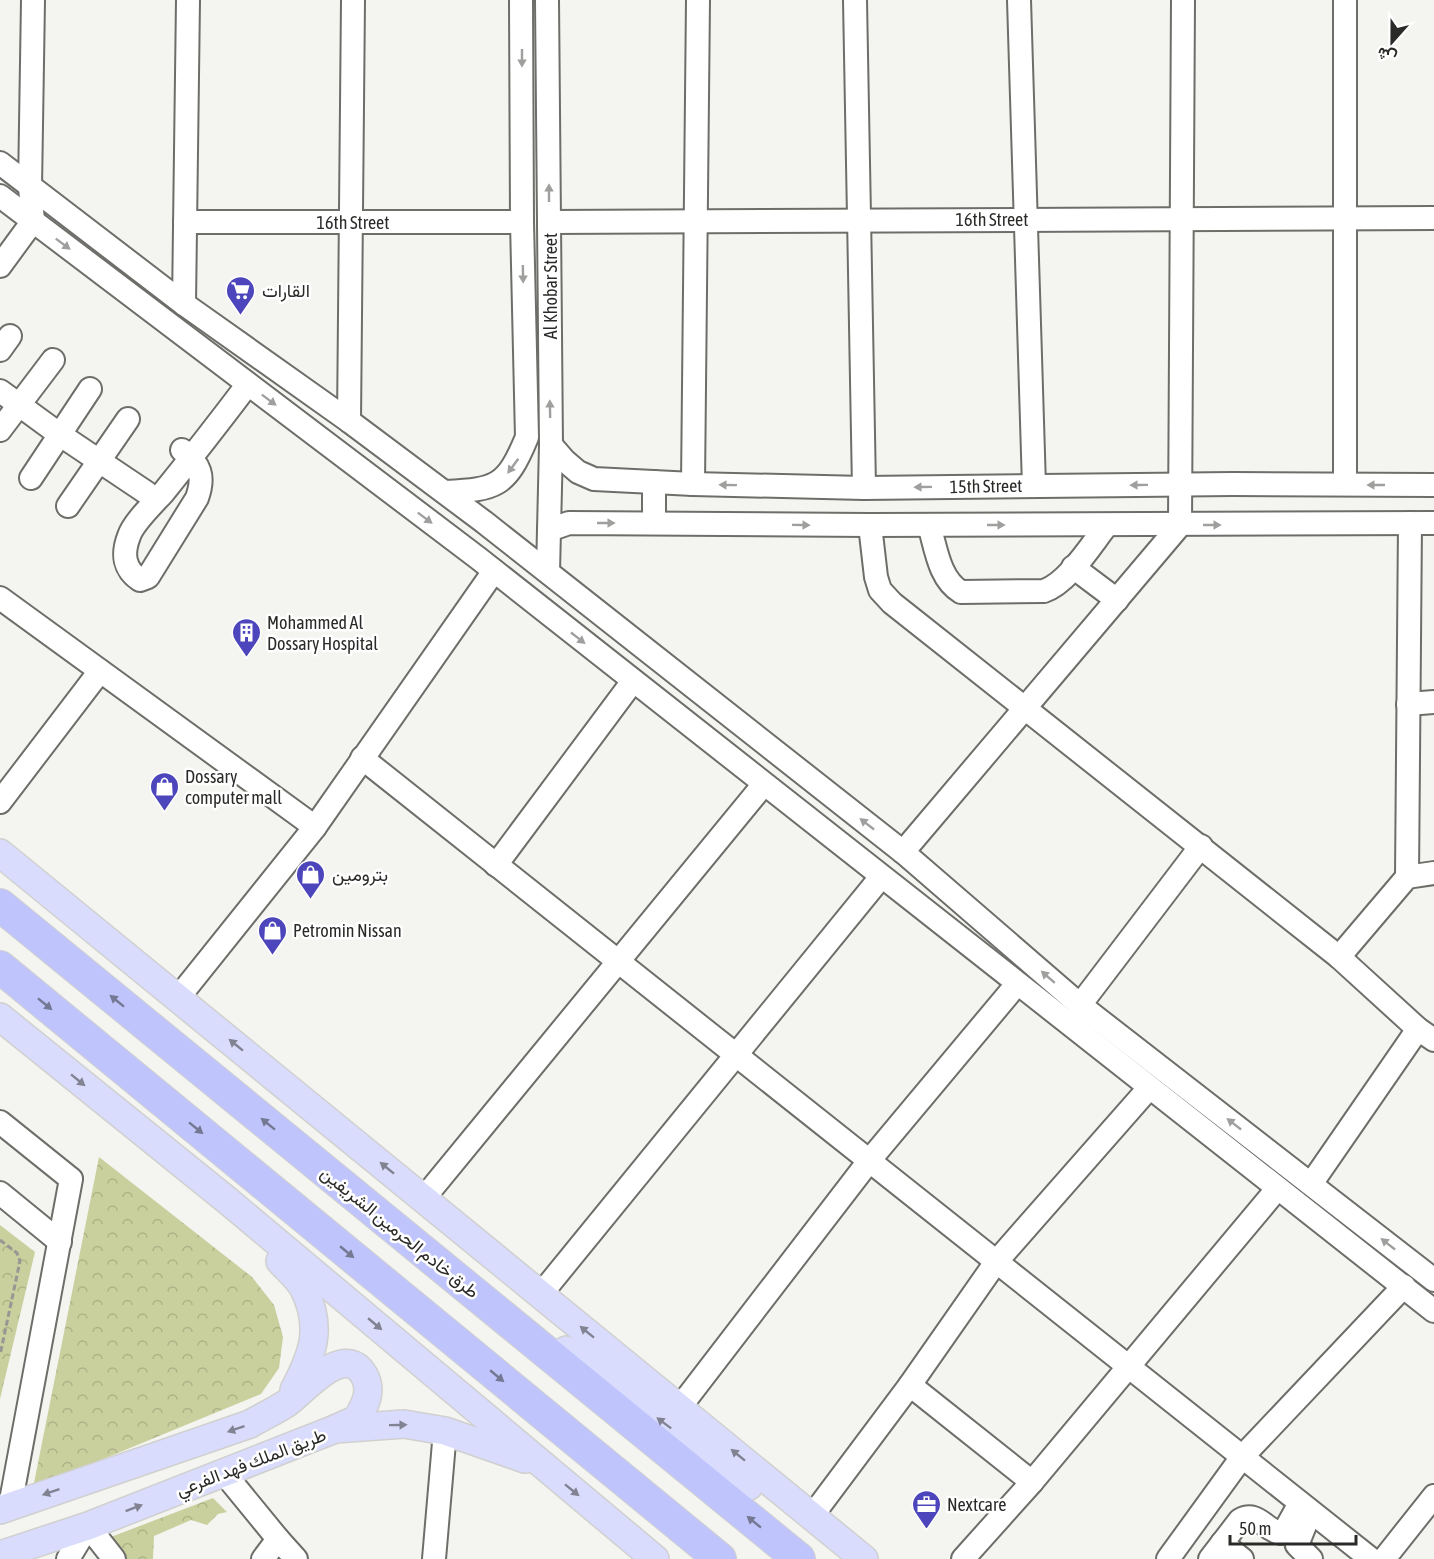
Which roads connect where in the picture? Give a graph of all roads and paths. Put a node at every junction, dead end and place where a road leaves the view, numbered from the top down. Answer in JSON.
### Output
{"nodes":[{"id":1,"x":33,"y":0,"type":"edge"},
{"id":2,"x":188,"y":0,"type":"edge"},
{"id":3,"x":353,"y":0,"type":"edge"},
{"id":4,"x":521,"y":0,"type":"edge"},
{"id":5,"x":548,"y":0,"type":"edge"},
{"id":6,"x":698,"y":0,"type":"edge"},
{"id":7,"x":855,"y":0,"type":"edge"},
{"id":8,"x":1019,"y":0,"type":"edge"},
{"id":9,"x":1183,"y":0,"type":"edge"},
{"id":10,"x":1345,"y":0,"type":"edge"},
{"id":11,"x":0,"y":163,"type":"edge"},
{"id":12,"x":30,"y":187,"type":"junction"},
{"id":13,"x":0,"y":196,"type":"edge"},
{"id":14,"x":1345,"y":218,"type":"junction"},
{"id":15,"x":1434,"y":218,"type":"edge"},
{"id":16,"x":1026,"y":219,"type":"junction"},
{"id":17,"x":1182,"y":219,"type":"junction"},
{"id":18,"x":696,"y":220,"type":"junction"},
{"id":19,"x":859,"y":220,"type":"junction"},
{"id":20,"x":33,"y":221,"type":"junction"},
{"id":21,"x":185,"y":222,"type":"junction"},
{"id":22,"x":351,"y":222,"type":"junction"},
{"id":23,"x":522,"y":222,"type":"junction"},
{"id":24,"x":549,"y":222,"type":"junction"},
{"id":25,"x":0,"y":266,"type":"edge"},
{"id":26,"x":183,"y":304,"type":"junction"},
{"id":27,"x":53,"y":360,"type":"dead end"},
{"id":28,"x":525,"y":368,"type":"junction"},
{"id":29,"x":550,"y":368,"type":"junction"},
{"id":30,"x":244,"y":381,"type":"junction"},
{"id":31,"x":90,"y":389,"type":"dead end"},
{"id":32,"x":0,"y":391,"type":"edge"},
{"id":33,"x":19,"y":405,"type":"junction"},
{"id":34,"x":128,"y":419,"type":"dead end"},
{"id":35,"x":349,"y":421,"type":"junction"},
{"id":36,"x":0,"y":430,"type":"edge"},
{"id":37,"x":59,"y":434,"type":"junction"},
{"id":38,"x":551,"y":445,"type":"junction"},
{"id":39,"x":187,"y":453,"type":"junction"},
{"id":40,"x":100,"y":460,"type":"junction"},
{"id":41,"x":31,"y":478,"type":"dead end"},
{"id":42,"x":654,"y":482,"type":"junction"},
{"id":43,"x":693,"y":484,"type":"junction"},
{"id":44,"x":1180,"y":484,"type":"junction"},
{"id":45,"x":1345,"y":484,"type":"junction"},
{"id":46,"x":1434,"y":485,"type":"edge"},
{"id":47,"x":1034,"y":486,"type":"junction"},
{"id":48,"x":870,"y":488,"type":"junction"},
{"id":49,"x":444,"y":492,"type":"junction"},
{"id":50,"x":147,"y":493,"type":"junction"},
{"id":51,"x":68,"y":506,"type":"dead end"},
{"id":52,"x":654,"y":523,"type":"junction"},
{"id":53,"x":1410,"y":523,"type":"junction"},
{"id":54,"x":1434,"y":523,"type":"edge"},
{"id":55,"x":875,"y":525,"type":"junction"},
{"id":56,"x":929,"y":525,"type":"junction"},
{"id":57,"x":1107,"y":525,"type":"junction"},
{"id":58,"x":1180,"y":525,"type":"junction"},
{"id":59,"x":549,"y":530,"type":"junction"},
{"id":60,"x":129,"y":533,"type":"junction"},
{"id":61,"x":1073,"y":567,"type":"junction"},
{"id":62,"x":494,"y":571,"type":"junction"},
{"id":63,"x":548,"y":572,"type":"junction"},
{"id":64,"x":0,"y":598,"type":"edge"},
{"id":65,"x":1117,"y":600,"type":"junction"},
{"id":66,"x":100,"y":670,"type":"junction"},
{"id":67,"x":633,"y":681,"type":"junction"},
{"id":68,"x":1434,"y":702,"type":"edge"},
{"id":69,"x":1408,"y":704,"type":"junction"},
{"id":70,"x":1025,"y":708,"type":"junction"},
{"id":71,"x":363,"y":758,"type":"junction"},
{"id":72,"x":764,"y":784,"type":"junction"},
{"id":73,"x":2,"y":794,"type":"edge"},
{"id":74,"x":315,"y":827,"type":"junction"},
{"id":75,"x":1201,"y":846,"type":"junction"},
{"id":76,"x":903,"y":852,"type":"junction"},
{"id":77,"x":0,"y":853,"type":"edge"},
{"id":78,"x":496,"y":865,"type":"junction"},
{"id":79,"x":1434,"y":873,"type":"edge"},
{"id":80,"x":881,"y":877,"type":"junction"},
{"id":81,"x":1407,"y":877,"type":"junction"},
{"id":82,"x":0,"y":905,"type":"edge"},
{"id":83,"x":1339,"y":957,"type":"junction"},
{"id":84,"x":619,"y":962,"type":"junction"},
{"id":85,"x":0,"y":968,"type":"edge"},
{"id":86,"x":1017,"y":984,"type":"junction"},
{"id":87,"x":178,"y":998,"type":"junction"},
{"id":88,"x":1080,"y":1005,"type":"junction"},
{"id":89,"x":0,"y":1017,"type":"edge"},
{"id":90,"x":1426,"y":1034,"type":"edge"},
{"id":91,"x":736,"y":1055,"type":"junction"},
{"id":92,"x":1149,"y":1088,"type":"junction"},
{"id":93,"x":0,"y":1122,"type":"edge"},
{"id":94,"x":313,"y":1161,"type":"junction"},
{"id":95,"x":869,"y":1161,"type":"junction"},
{"id":96,"x":1311,"y":1184,"type":"junction"},
{"id":97,"x":1277,"y":1189,"type":"junction"},
{"id":98,"x":0,"y":1192,"type":"edge"},
{"id":99,"x":424,"y":1198,"type":"junction"},
{"id":100,"x":228,"y":1200,"type":"junction"},
{"id":101,"x":0,"y":1239,"type":"edge"},
{"id":102,"x":60,"y":1242,"type":"junction"},
{"id":103,"x":996,"y":1262,"type":"junction"},
{"id":104,"x":1434,"y":1280,"type":"edge"},
{"id":105,"x":1404,"y":1286,"type":"junction"},
{"id":106,"x":542,"y":1294,"type":"junction"},
{"id":107,"x":1434,"y":1311,"type":"edge"},
{"id":108,"x":0,"y":1355,"type":"edge"},
{"id":109,"x":1128,"y":1366,"type":"junction"},
{"id":110,"x":910,"y":1385,"type":"junction"},
{"id":111,"x":288,"y":1403,"type":"junction"},
{"id":112,"x":680,"y":1407,"type":"junction"},
{"id":113,"x":334,"y":1429,"type":"junction"},
{"id":114,"x":445,"y":1431,"type":"junction"},
{"id":115,"x":1242,"y":1457,"type":"junction"},
{"id":116,"x":541,"y":1465,"type":"junction"},
{"id":117,"x":224,"y":1473,"type":"junction"},
{"id":118,"x":1032,"y":1482,"type":"junction"},
{"id":119,"x":638,"y":1492,"type":"junction"},
{"id":120,"x":1434,"y":1496,"type":"edge"},
{"id":121,"x":1305,"y":1507,"type":"junction"},
{"id":122,"x":5,"y":1508,"type":"edge"},
{"id":123,"x":812,"y":1516,"type":"junction"},
{"id":124,"x":88,"y":1526,"type":"junction"},
{"id":125,"x":618,"y":1527,"type":"junction"},
{"id":126,"x":278,"y":1539,"type":"junction"},
{"id":127,"x":1216,"y":1551,"type":"edge"},
{"id":128,"x":0,"y":1555,"type":"edge"},
{"id":129,"x":68,"y":1559,"type":"edge"},
{"id":130,"x":113,"y":1559,"type":"edge"},
{"id":131,"x":263,"y":1559,"type":"edge"},
{"id":132,"x":296,"y":1559,"type":"edge"},
{"id":133,"x":434,"y":1559,"type":"edge"},
{"id":134,"x":631,"y":1559,"type":"edge"},
{"id":135,"x":655,"y":1559,"type":"edge"},
{"id":136,"x":713,"y":1559,"type":"edge"},
{"id":137,"x":720,"y":1559,"type":"edge"},
{"id":138,"x":799,"y":1559,"type":"edge"},
{"id":139,"x":846,"y":1559,"type":"edge"},
{"id":140,"x":864,"y":1559,"type":"edge"},
{"id":141,"x":963,"y":1559,"type":"edge"},
{"id":142,"x":1168,"y":1559,"type":"edge"},
{"id":143,"x":1242,"y":1559,"type":"edge"},
{"id":144,"x":1311,"y":1559,"type":"edge"},
{"id":145,"x":1371,"y":1559,"type":"edge"},
{"id":146,"x":1384,"y":1559,"type":"edge"}],
"edges":[{"from":1,"to":12,"type":"street"},
{"from":2,"to":21,"type":"street"},
{"from":3,"to":22,"type":"street"},
{"from":4,"to":23,"type":"street","name":"Al Khobar Street","one_way":true},
{"from":24,"to":5,"type":"street","name":"Al Khobar Street","one_way":true},
{"from":6,"to":18,"type":"street"},
{"from":7,"to":19,"type":"street"},
{"from":8,"to":16,"type":"street"},
{"from":9,"to":17,"type":"street"},
{"from":10,"to":14,"type":"street"},
{"from":11,"to":12,"type":"street"},
{"from":12,"to":20,"type":"street"},
{"from":12,"to":26,"type":"street"},
{"from":13,"to":20,"type":"street"},
{"from":14,"to":15,"type":"street","name":"16th Street"},
{"from":14,"to":17,"type":"street","name":"16th Street"},
{"from":14,"to":45,"type":"street"},
{"from":16,"to":17,"type":"street","name":"16th Street"},
{"from":16,"to":19,"type":"street","name":"16th Street"},
{"from":16,"to":47,"type":"street"},
{"from":17,"to":44,"type":"street"},
{"from":18,"to":19,"type":"street","name":"16th Street"},
{"from":18,"to":24,"type":"street","name":"16th Street"},
{"from":18,"to":43,"type":"street"},
{"from":19,"to":48,"type":"street"},
{"from":20,"to":25,"type":"street"},
{"from":20,"to":30,"type":"street","one_way":true},
{"from":21,"to":22,"type":"street","name":"16th Street"},
{"from":21,"to":26,"type":"street"},
{"from":22,"to":23,"type":"street","name":"16th Street"},
{"from":22,"to":35,"type":"street"},
{"from":23,"to":28,"type":"street","name":"Al Khobar Street","one_way":true},
{"from":24,"to":29,"type":"street","name":"Al Khobar Street"},
{"from":26,"to":35,"type":"street"},
{"from":27,"to":33,"type":"street"},
{"from":28,"to":29,"type":"street"},
{"from":28,"to":49,"type":"street","name":"Al Khobar Street","one_way":true},
{"from":38,"to":29,"type":"street","name":"Al Khobar Street","one_way":true},
{"from":30,"to":39,"type":"street"},
{"from":30,"to":62,"type":"street","one_way":true},
{"from":31,"to":37,"type":"street"},
{"from":32,"to":33,"type":"street"},
{"from":33,"to":36,"type":"street"},
{"from":33,"to":37,"type":"street"},
{"from":34,"to":40,"type":"street"},
{"from":35,"to":49,"type":"street"},
{"from":37,"to":40,"type":"street"},
{"from":37,"to":41,"type":"street"},
{"from":38,"to":42,"type":"street","name":"15th Street"},
{"from":38,"to":59,"type":"street","name":"Al Khobar Street"},
{"from":39,"to":50,"type":"street"},
{"from":39,"to":60,"type":"street"},
{"from":39,"to":60,"type":"street"},
{"from":40,"to":50,"type":"street"},
{"from":40,"to":51,"type":"street"},
{"from":42,"to":43,"type":"street","name":"15th Street"},
{"from":42,"to":52,"type":"street"},
{"from":48,"to":43,"type":"street","name":"15th Street","one_way":true},
{"from":44,"to":45,"type":"street","name":"15th Street"},
{"from":44,"to":47,"type":"street","name":"15th Street","one_way":true},
{"from":44,"to":58,"type":"street"},
{"from":46,"to":45,"type":"street","name":"15th Street","one_way":true},
{"from":47,"to":48,"type":"street","name":"15th Street","one_way":true},
{"from":48,"to":55,"type":"street"},
{"from":49,"to":63,"type":"street"},
{"from":50,"to":60,"type":"street"},
{"from":52,"to":55,"type":"street","one_way":true},
{"from":59,"to":52,"type":"street","one_way":true},
{"from":53,"to":54,"type":"street"},
{"from":58,"to":53,"type":"street","one_way":true},
{"from":53,"to":69,"type":"street"},
{"from":55,"to":56,"type":"street"},
{"from":55,"to":70,"type":"street"},
{"from":56,"to":57,"type":"street","one_way":true},
{"from":56,"to":61,"type":"street"},
{"from":57,"to":58,"type":"street"},
{"from":57,"to":61,"type":"street"},
{"from":58,"to":65,"type":"street"},
{"from":59,"to":63,"type":"street","name":"Al Khobar Street"},
{"from":61,"to":65,"type":"street"},
{"from":62,"to":67,"type":"street","one_way":true},
{"from":62,"to":71,"type":"street"},
{"from":76,"to":63,"type":"street","one_way":true},
{"from":64,"to":66,"type":"street"},
{"from":65,"to":70,"type":"street"},
{"from":66,"to":73,"type":"street"},
{"from":66,"to":74,"type":"street"},
{"from":67,"to":72,"type":"street"},
{"from":67,"to":78,"type":"street"},
{"from":68,"to":69,"type":"street"},
{"from":69,"to":81,"type":"street"},
{"from":70,"to":75,"type":"street"},
{"from":70,"to":76,"type":"street"},
{"from":71,"to":74,"type":"street"},
{"from":71,"to":78,"type":"street"},
{"from":72,"to":80,"type":"street"},
{"from":72,"to":84,"type":"street"},
{"from":74,"to":87,"type":"street"},
{"from":75,"to":83,"type":"street"},
{"from":75,"to":88,"type":"street"},
{"from":88,"to":76,"type":"street","one_way":true},
{"from":77,"to":87,"type":"main road"},
{"from":78,"to":84,"type":"street"},
{"from":79,"to":81,"type":"street"},
{"from":80,"to":86,"type":"street"},
{"from":80,"to":91,"type":"street"},
{"from":81,"to":83,"type":"street"},
{"from":94,"to":82,"type":"highway","name":"طرق خادم الحرمين الشريفين","one_way":true},
{"from":83,"to":90,"type":"street"},
{"from":84,"to":91,"type":"street"},
{"from":84,"to":99,"type":"street"},
{"from":85,"to":119,"type":"highway","one_way":true},
{"from":86,"to":92,"type":"street"},
{"from":86,"to":95,"type":"street"},
{"from":99,"to":87,"type":"main road","one_way":true},
{"from":96,"to":88,"type":"street","one_way":true},
{"from":89,"to":100,"type":"main road","one_way":true},
{"from":90,"to":96,"type":"street"},
{"from":91,"to":95,"type":"street"},
{"from":91,"to":106,"type":"street"},
{"from":92,"to":97,"type":"street"},
{"from":92,"to":103,"type":"street"},
{"from":93,"to":102,"type":"street"},
{"from":138,"to":94,"type":"highway","name":"طرق خادم الحرمين الشريفين","one_way":true},
{"from":139,"to":94,"type":"main road","one_way":true},
{"from":95,"to":103,"type":"street"},
{"from":95,"to":112,"type":"street"},
{"from":104,"to":96,"type":"street","one_way":true},
{"from":97,"to":105,"type":"street"},
{"from":97,"to":109,"type":"street"},
{"from":98,"to":102,"type":"street"},
{"from":99,"to":106,"type":"main road"},
{"from":100,"to":111,"type":"main road"},
{"from":100,"to":116,"type":"main road","one_way":true},
{"from":101,"to":108,"type":"path"},
{"from":102,"to":122,"type":"street"},
{"from":103,"to":109,"type":"street"},
{"from":103,"to":110,"type":"street"},
{"from":105,"to":107,"type":"street"},
{"from":105,"to":115,"type":"street"},
{"from":112,"to":106,"type":"main road","one_way":true},
{"from":109,"to":115,"type":"street"},
{"from":109,"to":118,"type":"street"},
{"from":110,"to":118,"type":"street"},
{"from":110,"to":123,"type":"street"},
{"from":111,"to":113,"type":"main road"},
{"from":111,"to":122,"type":"main road","one_way":true},
{"from":123,"to":112,"type":"main road","one_way":true},
{"from":113,"to":114,"type":"main road","name":"طريق الملك فهد الفرعي","one_way":true},
{"from":113,"to":117,"type":"main road","name":"طريق الملك فهد الفرعي"},
{"from":114,"to":116,"type":"main road","name":"طريق الملك فهد الفرعي"},
{"from":114,"to":133,"type":"street"},
{"from":115,"to":121,"type":"street"},
{"from":115,"to":142,"type":"street"},
{"from":116,"to":125,"type":"main road","one_way":true},
{"from":124,"to":117,"type":"main road","name":"طريق الملك فهد الفرعي","one_way":true},
{"from":117,"to":126,"type":"street"},
{"from":118,"to":141,"type":"street"},
{"from":119,"to":136,"type":"main road"},
{"from":119,"to":137,"type":"highway"},
{"from":120,"to":146,"type":"street"},
{"from":121,"to":127,"type":"street"},
{"from":121,"to":144,"type":"street"},
{"from":121,"to":145,"type":"street"},
{"from":123,"to":140,"type":"main road"},
{"from":124,"to":128,"type":"main road","name":"طريق الملك فهد الفرعي"},
{"from":124,"to":129,"type":"street"},
{"from":124,"to":130,"type":"street"},
{"from":125,"to":134,"type":"street"},
{"from":125,"to":135,"type":"main road"},
{"from":126,"to":131,"type":"street"},
{"from":126,"to":132,"type":"street"},
{"from":127,"to":143,"type":"street"}]}
